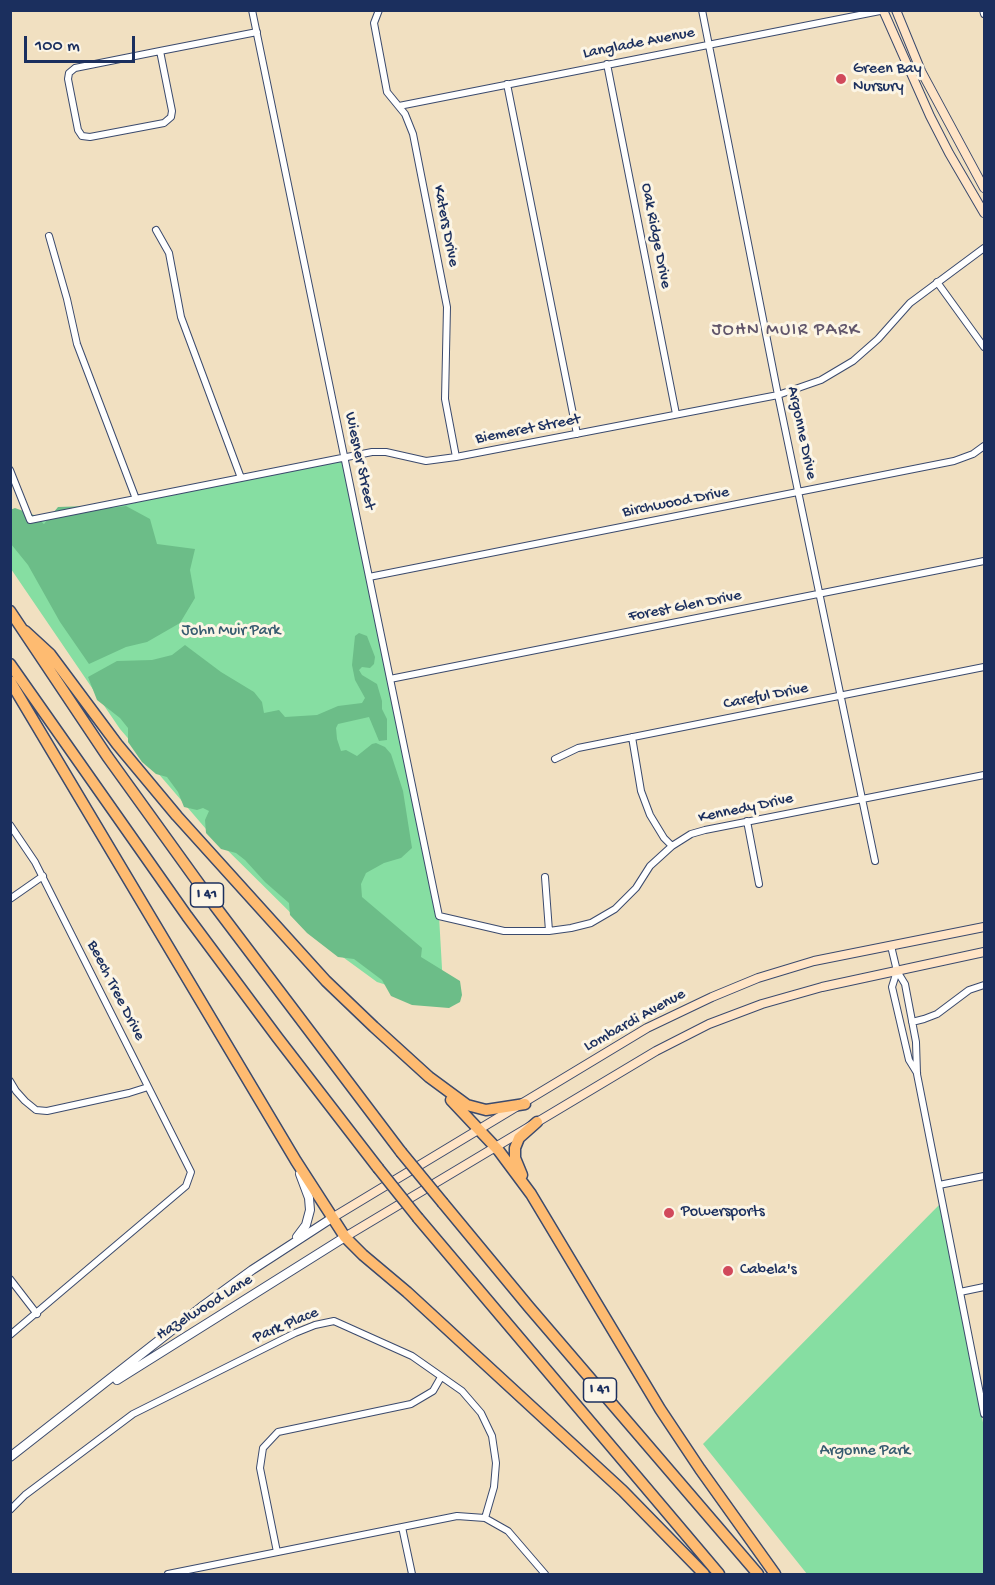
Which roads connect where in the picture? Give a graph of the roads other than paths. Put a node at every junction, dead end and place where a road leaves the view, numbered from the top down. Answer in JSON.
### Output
{"nodes":[{"id":1,"x":252,"y":10,"type":"edge"},
{"id":2,"x":379,"y":10,"type":"edge"},
{"id":3,"x":702,"y":10,"type":"edge"},
{"id":4,"x":896,"y":10,"type":"edge"},
{"id":5,"x":884,"y":11,"type":"edge"},
{"id":6,"x":257,"y":32,"type":"junction"},
{"id":7,"x":709,"y":44,"type":"junction"},
{"id":8,"x":160,"y":51,"type":"junction"},
{"id":9,"x":607,"y":64,"type":"junction"},
{"id":10,"x":507,"y":84,"type":"junction"},
{"id":11,"x":399,"y":105,"type":"junction"},
{"id":12,"x":984,"y":188,"type":"edge"},
{"id":13,"x":984,"y":213,"type":"edge"},
{"id":14,"x":156,"y":230,"type":"dead end"},
{"id":15,"x":49,"y":236,"type":"dead end"},
{"id":16,"x":984,"y":248,"type":"edge"},
{"id":17,"x":937,"y":282,"type":"junction"},
{"id":18,"x":984,"y":347,"type":"edge"},
{"id":19,"x":778,"y":395,"type":"junction"},
{"id":20,"x":676,"y":414,"type":"junction"},
{"id":21,"x":578,"y":434,"type":"junction"},
{"id":22,"x":984,"y":446,"type":"edge"},
{"id":23,"x":456,"y":457,"type":"junction"},
{"id":24,"x":345,"y":458,"type":"junction"},
{"id":25,"x":10,"y":470,"type":"edge"},
{"id":26,"x":241,"y":478,"type":"junction"},
{"id":27,"x":800,"y":492,"type":"junction"},
{"id":28,"x":136,"y":499,"type":"junction"},
{"id":29,"x":984,"y":561,"type":"edge"},
{"id":30,"x":369,"y":577,"type":"junction"},
{"id":31,"x":820,"y":594,"type":"junction"},
{"id":32,"x":10,"y":610,"type":"edge"},
{"id":33,"x":25,"y":631,"type":"junction"},
{"id":34,"x":10,"y":664,"type":"edge"},
{"id":35,"x":984,"y":667,"type":"edge"},
{"id":36,"x":390,"y":679,"type":"junction"},
{"id":37,"x":10,"y":681,"type":"edge"},
{"id":38,"x":841,"y":696,"type":"junction"},
{"id":39,"x":632,"y":737,"type":"junction"},
{"id":40,"x":555,"y":759,"type":"dead end"},
{"id":41,"x":984,"y":775,"type":"edge"},
{"id":42,"x":862,"y":799,"type":"junction"},
{"id":43,"x":747,"y":821,"type":"junction"},
{"id":44,"x":10,"y":825,"type":"edge"},
{"id":45,"x":672,"y":846,"type":"junction"},
{"id":46,"x":875,"y":861,"type":"dead end"},
{"id":47,"x":43,"y":876,"type":"junction"},
{"id":48,"x":544,"y":877,"type":"dead end"},
{"id":49,"x":759,"y":884,"type":"dead end"},
{"id":50,"x":10,"y":899,"type":"edge"},
{"id":51,"x":439,"y":916,"type":"joint"},
{"id":52,"x":984,"y":927,"type":"edge"},
{"id":53,"x":549,"y":931,"type":"junction"},
{"id":54,"x":891,"y":946,"type":"junction"},
{"id":55,"x":984,"y":952,"type":"edge"},
{"id":56,"x":897,"y":971,"type":"junction"},
{"id":57,"x":984,"y":985,"type":"edge"},
{"id":58,"x":912,"y":1022,"type":"junction"},
{"id":59,"x":917,"y":1074,"type":"junction"},
{"id":60,"x":429,"y":1077,"type":"junction"},
{"id":61,"x":10,"y":1081,"type":"edge"},
{"id":62,"x":148,"y":1087,"type":"junction"},
{"id":63,"x":525,"y":1104,"type":"junction"},
{"id":64,"x":537,"y":1122,"type":"junction"},
{"id":65,"x":481,"y":1130,"type":"junction"},
{"id":66,"x":495,"y":1146,"type":"junction"},
{"id":67,"x":296,"y":1161,"type":"junction"},
{"id":68,"x":984,"y":1176,"type":"edge"},
{"id":69,"x":939,"y":1185,"type":"junction"},
{"id":70,"x":531,"y":1194,"type":"junction"},
{"id":71,"x":332,"y":1218,"type":"junction"},
{"id":72,"x":345,"y":1237,"type":"junction"},
{"id":73,"x":290,"y":1245,"type":"junction"},
{"id":74,"x":10,"y":1279,"type":"edge"},
{"id":75,"x":984,"y":1287,"type":"edge"},
{"id":76,"x":960,"y":1292,"type":"junction"},
{"id":77,"x":37,"y":1314,"type":"junction"},
{"id":78,"x":10,"y":1335,"type":"edge"},
{"id":79,"x":441,"y":1377,"type":"junction"},
{"id":80,"x":983,"y":1398,"type":"edge"},
{"id":81,"x":80,"y":1404,"type":"junction"},
{"id":82,"x":984,"y":1414,"type":"edge"},
{"id":83,"x":10,"y":1457,"type":"edge"},
{"id":84,"x":10,"y":1510,"type":"edge"},
{"id":85,"x":485,"y":1518,"type":"junction"},
{"id":86,"x":402,"y":1527,"type":"junction"},
{"id":87,"x":277,"y":1552,"type":"junction"},
{"id":88,"x":168,"y":1575,"type":"edge"},
{"id":89,"x":412,"y":1575,"type":"edge"},
{"id":90,"x":545,"y":1575,"type":"edge"},
{"id":91,"x":704,"y":1575,"type":"edge"},
{"id":92,"x":718,"y":1575,"type":"edge"},
{"id":93,"x":758,"y":1575,"type":"edge"},
{"id":94,"x":775,"y":1575,"type":"edge"}],
"edges":[{"from":1,"to":6,"type":"street","name":"Wiesner Street"},
{"from":2,"to":11,"type":"street","name":"Katers Drive"},
{"from":3,"to":7,"type":"street","name":"Argonne Drive"},
{"from":4,"to":12,"type":"main road"},
{"from":5,"to":7,"type":"street","name":"Langlade Avenue"},
{"from":5,"to":13,"type":"main road"},
{"from":6,"to":8,"type":"street"},
{"from":6,"to":24,"type":"street","name":"Wiesner Street"},
{"from":7,"to":9,"type":"street","name":"Langlade Avenue"},
{"from":7,"to":19,"type":"street","name":"Argonne Drive"},
{"from":8,"to":8,"type":"street"},
{"from":9,"to":10,"type":"street","name":"Langlade Avenue"},
{"from":9,"to":20,"type":"street","name":"Oak Ridge Drive"},
{"from":10,"to":11,"type":"street","name":"Langlade Avenue"},
{"from":10,"to":21,"type":"street"},
{"from":11,"to":23,"type":"street","name":"Katers Drive"},
{"from":14,"to":26,"type":"street"},
{"from":15,"to":28,"type":"street"},
{"from":16,"to":17,"type":"street","name":"Biemeret Street"},
{"from":17,"to":18,"type":"street"},
{"from":17,"to":19,"type":"street","name":"Biemeret Street"},
{"from":19,"to":20,"type":"street","name":"Biemeret Street"},
{"from":19,"to":27,"type":"street","name":"Argonne Drive"},
{"from":20,"to":21,"type":"street","name":"Biemeret Street"},
{"from":21,"to":23,"type":"street","name":"Biemeret Street"},
{"from":22,"to":27,"type":"street","name":"Birchwood Drive"},
{"from":23,"to":24,"type":"street","name":"Biemeret Street"},
{"from":24,"to":26,"type":"street","name":"Biemeret Street"},
{"from":24,"to":30,"type":"street","name":"Wiesner Street"},
{"from":25,"to":28,"type":"street","name":"Biemeret Street"},
{"from":26,"to":28,"type":"street","name":"Biemeret Street"},
{"from":27,"to":30,"type":"street","name":"Birchwood Drive"},
{"from":27,"to":31,"type":"street","name":"Argonne Drive"},
{"from":29,"to":31,"type":"street","name":"Forest Glen Drive"},
{"from":30,"to":36,"type":"street","name":"Wiesner Street"},
{"from":31,"to":36,"type":"street","name":"Forest Glen Drive"},
{"from":31,"to":38,"type":"street","name":"Argonne Drive"},
{"from":32,"to":33,"type":"highway","number":"I 41"},
{"from":33,"to":60,"type":"highway"},
{"from":33,"to":93,"type":"highway","number":"I 41","bridge":true},
{"from":34,"to":92,"type":"highway","number":"I 41","bridge":true},
{"from":35,"to":38,"type":"street","name":"Careful Drive"},
{"from":36,"to":51,"type":"street","name":"Wiesner Street"},
{"from":37,"to":67,"type":"highway"},
{"from":38,"to":39,"type":"street","name":"Careful Drive"},
{"from":38,"to":42,"type":"street","name":"Argonne Drive"},
{"from":39,"to":40,"type":"street","name":"Careful Drive"},
{"from":39,"to":45,"type":"street"},
{"from":41,"to":42,"type":"street","name":"Kennedy Drive"},
{"from":42,"to":43,"type":"street","name":"Kennedy Drive"},
{"from":42,"to":46,"type":"street","name":"Argonne Drive"},
{"from":43,"to":45,"type":"street","name":"Kennedy Drive"},
{"from":43,"to":49,"type":"street"},
{"from":44,"to":47,"type":"street","name":"Beech Tree Drive"},
{"from":45,"to":53,"type":"street","name":"Kennedy Drive"},
{"from":47,"to":50,"type":"street"},
{"from":47,"to":62,"type":"street","name":"Beech Tree Drive"},
{"from":48,"to":53,"type":"street"},
{"from":51,"to":53,"type":"street","name":"Kennedy Drive"},
{"from":52,"to":54,"type":"main road","name":"Lombardi Avenue"},
{"from":54,"to":56,"type":"street"},
{"from":54,"to":63,"type":"main road","name":"Lombardi Avenue"},
{"from":55,"to":56,"type":"main road"},
{"from":56,"to":58,"type":"street"},
{"from":56,"to":59,"type":"street"},
{"from":56,"to":64,"type":"main road"},
{"from":57,"to":58,"type":"street"},
{"from":58,"to":59,"type":"street"},
{"from":59,"to":69,"type":"street"},
{"from":60,"to":63,"type":"highway"},
{"from":60,"to":65,"type":"highway"},
{"from":61,"to":62,"type":"street"},
{"from":62,"to":77,"type":"street","name":"Beech Tree Drive"},
{"from":63,"to":65,"type":"main road","name":"Lombardi Avenue"},
{"from":64,"to":66,"type":"main road"},
{"from":64,"to":70,"type":"highway"},
{"from":65,"to":66,"type":"highway"},
{"from":65,"to":71,"type":"main road","name":"Lombardi Avenue"},
{"from":66,"to":70,"type":"highway"},
{"from":66,"to":72,"type":"main road"},
{"from":67,"to":71,"type":"highway"},
{"from":67,"to":73,"type":"street"},
{"from":68,"to":69,"type":"street"},
{"from":69,"to":76,"type":"street"},
{"from":70,"to":94,"type":"highway"},
{"from":71,"to":72,"type":"highway"},
{"from":71,"to":73,"type":"street","name":"Hazelwood Lane"},
{"from":72,"to":81,"type":"street","name":"Hazelwood Lane"},
{"from":72,"to":91,"type":"highway"},
{"from":73,"to":81,"type":"street","name":"Hazelwood Lane"},
{"from":74,"to":77,"type":"street"},
{"from":75,"to":76,"type":"street"},
{"from":76,"to":80,"type":"street"},
{"from":77,"to":78,"type":"street"},
{"from":79,"to":84,"type":"street","name":"Park Place"},
{"from":79,"to":85,"type":"street","name":"Park Place"},
{"from":79,"to":87,"type":"street"},
{"from":80,"to":82,"type":"street"},
{"from":81,"to":83,"type":"street","name":"Hazelwood Lane"},
{"from":85,"to":86,"type":"street"},
{"from":85,"to":90,"type":"street"},
{"from":86,"to":87,"type":"street"},
{"from":86,"to":89,"type":"street"},
{"from":87,"to":88,"type":"street"}]}
